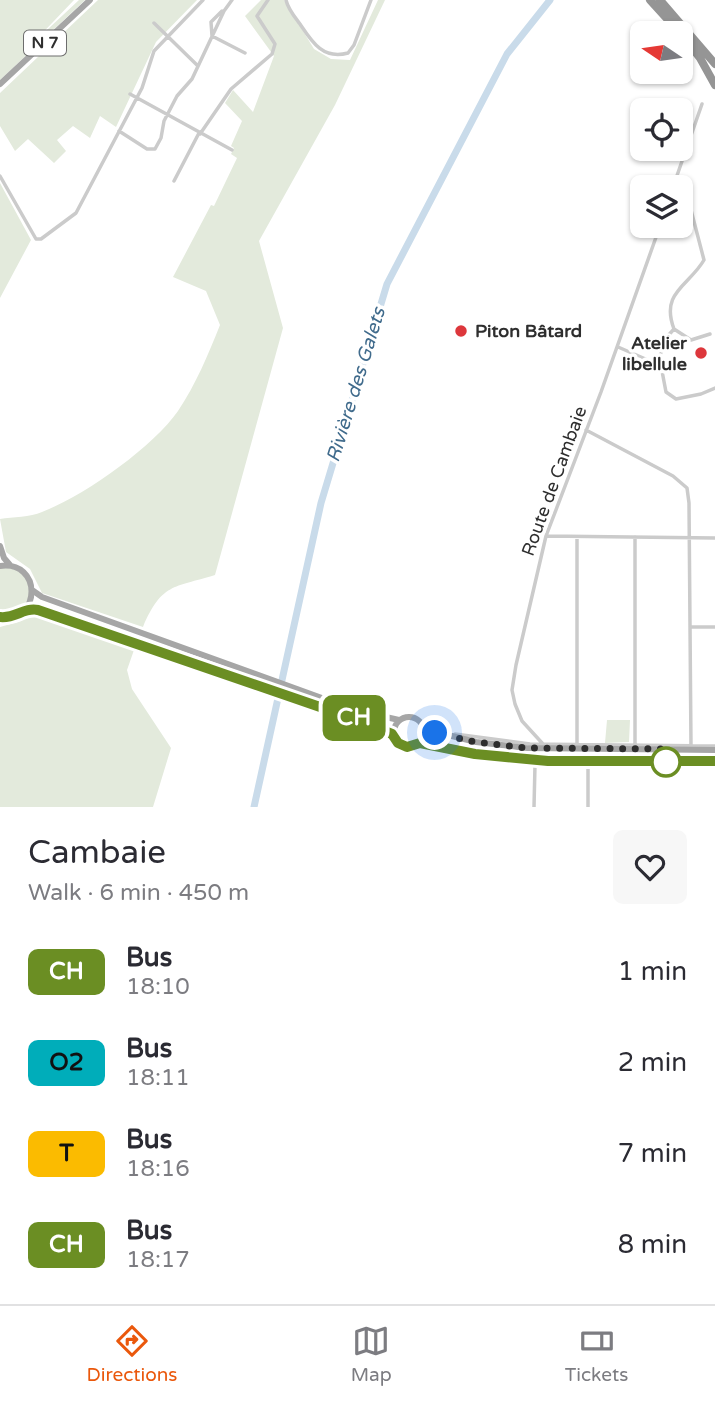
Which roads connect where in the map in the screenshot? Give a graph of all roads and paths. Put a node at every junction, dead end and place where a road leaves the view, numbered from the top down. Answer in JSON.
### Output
{"nodes":[{"id":1,"x":90,"y":0,"type":"edge"},
{"id":2,"x":203,"y":0,"type":"edge"},
{"id":3,"x":232,"y":0,"type":"edge"},
{"id":4,"x":268,"y":0,"type":"edge"},
{"id":5,"x":286,"y":0,"type":"edge"},
{"id":6,"x":371,"y":0,"type":"edge"},
{"id":7,"x":650,"y":0,"type":"edge"},
{"id":8,"x":660,"y":0,"type":"edge"},
{"id":9,"x":670,"y":21,"type":"edge"},
{"id":10,"x":674,"y":21,"type":"edge"},
{"id":11,"x":153,"y":23,"type":"dead end"},
{"id":12,"x":166,"y":36,"type":"junction"},
{"id":13,"x":212,"y":36,"type":"junction"},
{"id":14,"x":693,"y":43,"type":"edge"},
{"id":15,"x":693,"y":48,"type":"edge"},
{"id":16,"x":245,"y":53,"type":"dead end"},
{"id":17,"x":715,"y":64,"type":"edge"},
{"id":18,"x":198,"y":66,"type":"junction"},
{"id":19,"x":0,"y":84,"type":"edge"},
{"id":20,"x":715,"y":85,"type":"edge"},
{"id":21,"x":130,"y":94,"type":"dead end"},
{"id":22,"x":137,"y":98,"type":"junction"},
{"id":23,"x":702,"y":104,"type":"dead end"},
{"id":24,"x":167,"y":115,"type":"junction"},
{"id":25,"x":118,"y":131,"type":"junction"},
{"id":26,"x":200,"y":133,"type":"junction"},
{"id":27,"x":232,"y":150,"type":"dead end"},
{"id":28,"x":677,"y":175,"type":"edge"},
{"id":29,"x":0,"y":176,"type":"edge"},
{"id":30,"x":174,"y":181,"type":"dead end"},
{"id":31,"x":693,"y":218,"type":"edge"},
{"id":32,"x":656,"y":238,"type":"edge"},
{"id":33,"x":674,"y":329,"type":"junction"},
{"id":34,"x":709,"y":334,"type":"dead end"},
{"id":35,"x":618,"y":347,"type":"junction"},
{"id":36,"x":657,"y":364,"type":"junction"},
{"id":37,"x":715,"y":388,"type":"edge"},
{"id":38,"x":586,"y":430,"type":"junction"},
{"id":39,"x":546,"y":536,"type":"junction"},
{"id":40,"x":577,"y":537,"type":"junction"},
{"id":41,"x":635,"y":537,"type":"junction"},
{"id":42,"x":691,"y":538,"type":"junction"},
{"id":43,"x":715,"y":538,"type":"edge"},
{"id":44,"x":0,"y":546,"type":"edge"},
{"id":45,"x":0,"y":566,"type":"edge"},
{"id":46,"x":11,"y":566,"type":"junction"},
{"id":47,"x":32,"y":590,"type":"junction"},
{"id":48,"x":25,"y":610,"type":"junction"},
{"id":49,"x":0,"y":617,"type":"edge"},
{"id":50,"x":691,"y":627,"type":"junction"},
{"id":51,"x":715,"y":627,"type":"edge"},
{"id":52,"x":354,"y":714,"type":"junction"},
{"id":53,"x":399,"y":720,"type":"junction"},
{"id":54,"x":424,"y":729,"type":"junction"},
{"id":55,"x":533,"y":734,"type":"junction"},
{"id":56,"x":394,"y":735,"type":"junction"},
{"id":57,"x":443,"y":735,"type":"junction"},
{"id":58,"x":420,"y":743,"type":"junction"},
{"id":59,"x":530,"y":744,"type":"junction"},
{"id":60,"x":543,"y":744,"type":"junction"},
{"id":61,"x":577,"y":745,"type":"junction"},
{"id":62,"x":635,"y":745,"type":"junction"},
{"id":63,"x":691,"y":746,"type":"junction"},
{"id":64,"x":440,"y":747,"type":"junction"},
{"id":65,"x":715,"y":748,"type":"edge"},
{"id":66,"x":715,"y":763,"type":"edge"},
{"id":67,"x":535,"y":765,"type":"junction"},
{"id":68,"x":588,"y":765,"type":"junction"},
{"id":69,"x":534,"y":807,"type":"edge"},
{"id":70,"x":588,"y":807,"type":"edge"}],
"edges":[{"from":1,"to":19,"type":"main road","number":"N 7"},
{"from":2,"to":12,"type":"street"},
{"from":3,"to":13,"type":"street"},
{"from":4,"to":26,"type":"street"},
{"from":5,"to":6,"type":"street"},
{"from":7,"to":9,"type":"highway"},
{"from":8,"to":10,"type":"highway"},
{"from":11,"to":12,"type":"street"},
{"from":12,"to":18,"type":"street"},
{"from":12,"to":22,"type":"street"},
{"from":13,"to":16,"type":"street"},
{"from":13,"to":18,"type":"street"},
{"from":14,"to":17,"type":"highway"},
{"from":15,"to":20,"type":"highway"},
{"from":18,"to":24,"type":"street"},
{"from":21,"to":22,"type":"street"},
{"from":22,"to":24,"type":"street"},
{"from":22,"to":25,"type":"street"},
{"from":23,"to":28,"type":"street"},
{"from":24,"to":25,"type":"street"},
{"from":24,"to":26,"type":"street"},
{"from":25,"to":29,"type":"street"},
{"from":26,"to":27,"type":"street"},
{"from":26,"to":30,"type":"street"},
{"from":31,"to":33,"type":"street"},
{"from":32,"to":35,"type":"street","name":"Route de Cambaie"},
{"from":33,"to":34,"type":"street"},
{"from":33,"to":36,"type":"street"},
{"from":35,"to":36,"type":"street"},
{"from":35,"to":38,"type":"street","name":"Route de Cambaie"},
{"from":36,"to":37,"type":"street"},
{"from":38,"to":39,"type":"street","name":"Route de Cambaie"},
{"from":38,"to":42,"type":"street"},
{"from":39,"to":40,"type":"street"},
{"from":39,"to":55,"type":"street","name":"Route de Cambaie"},
{"from":40,"to":41,"type":"street"},
{"from":40,"to":61,"type":"street"},
{"from":41,"to":42,"type":"street"},
{"from":41,"to":62,"type":"street"},
{"from":42,"to":43,"type":"street"},
{"from":42,"to":50,"type":"street"},
{"from":44,"to":46,"type":"main road"},
{"from":45,"to":46,"type":"main road"},
{"from":46,"to":47,"type":"main road"},
{"from":47,"to":48,"type":"main road"},
{"from":47,"to":52,"type":"main road"},
{"from":48,"to":49,"type":"main road"},
{"from":48,"to":52,"type":"main road"},
{"from":50,"to":51,"type":"street"},
{"from":50,"to":63,"type":"street"},
{"from":52,"to":53,"type":"main road"},
{"from":52,"to":56,"type":"main road"},
{"from":53,"to":54,"type":"main road"},
{"from":53,"to":56,"type":"main road"},
{"from":54,"to":57,"type":"main road"},
{"from":54,"to":58,"type":"main road"},
{"from":55,"to":59,"type":"street"},
{"from":55,"to":60,"type":"street","name":"Route de Cambaie"},
{"from":56,"to":58,"type":"main road"},
{"from":57,"to":59,"type":"street"},
{"from":57,"to":65,"type":"main road"},
{"from":58,"to":64,"type":"main road"},
{"from":59,"to":60,"type":"street"},
{"from":60,"to":61,"type":"street"},
{"from":61,"to":62,"type":"street"},
{"from":62,"to":63,"type":"street"},
{"from":63,"to":65,"type":"street"},
{"from":64,"to":66,"type":"main road"},
{"from":64,"to":67,"type":"street"},
{"from":66,"to":68,"type":"street"},
{"from":67,"to":68,"type":"street"},
{"from":67,"to":69,"type":"street"},
{"from":68,"to":70,"type":"street"}]}
